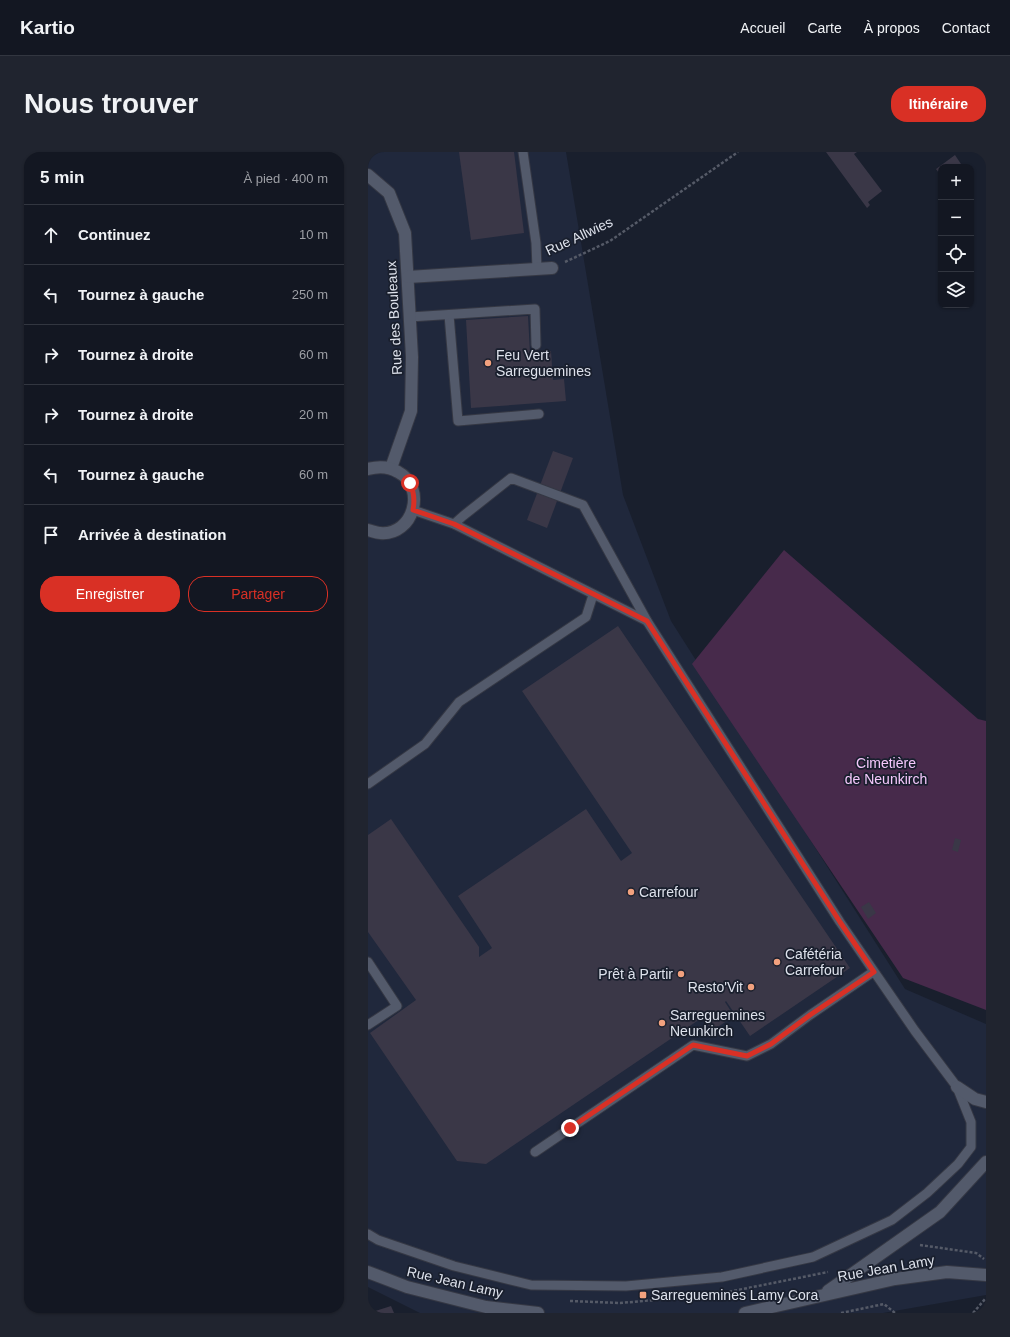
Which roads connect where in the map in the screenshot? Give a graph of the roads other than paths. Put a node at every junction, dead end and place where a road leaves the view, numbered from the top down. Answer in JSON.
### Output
{"nodes":[{"id":1,"x":523,"y":152,"type":"edge"},
{"id":2,"x":368,"y":175,"type":"edge"},
{"id":3,"x":552,"y":268,"type":"road end"},
{"id":4,"x":537,"y":269,"type":"junction"},
{"id":5,"x":408,"y":277,"type":"junction"},
{"id":6,"x":449,"y":315,"type":"junction"},
{"id":7,"x":410,"y":317,"type":"junction"},
{"id":8,"x":536,"y":345,"type":"dead end"},
{"id":9,"x":539,"y":414,"type":"dead end"},
{"id":10,"x":391,"y":468,"type":"junction"},
{"id":11,"x":368,"y":469,"type":"edge"},
{"id":12,"x":413,"y":510,"type":"junction"},
{"id":13,"x":454,"y":524,"type":"junction"},
{"id":14,"x":368,"y":531,"type":"edge"},
{"id":15,"x":593,"y":595,"type":"junction"},
{"id":16,"x":647,"y":621,"type":"junction"},
{"id":17,"x":368,"y":784,"type":"edge"},
{"id":18,"x":368,"y":962,"type":"edge"},
{"id":19,"x":874,"y":972,"type":"junction"},
{"id":20,"x":368,"y":1025,"type":"edge"},
{"id":21,"x":957,"y":1087,"type":"junction"},
{"id":22,"x":986,"y":1102,"type":"edge"},
{"id":23,"x":534,"y":1152,"type":"dead end"},
{"id":24,"x":986,"y":1162,"type":"edge"},
{"id":25,"x":368,"y":1234,"type":"edge"},
{"id":26,"x":368,"y":1272,"type":"edge"},
{"id":27,"x":986,"y":1275,"type":"edge"},
{"id":28,"x":823,"y":1295,"type":"junction"},
{"id":29,"x":538,"y":1313,"type":"edge"},
{"id":30,"x":745,"y":1313,"type":"edge"}],
"edges":[{"from":1,"to":4,"type":"lane"},
{"from":2,"to":5,"type":"street","name":"Rue des Bouleaux"},
{"from":3,"to":4,"type":"street","name":"Rue Allwies"},
{"from":4,"to":5,"type":"street","name":"Rue Allwies"},
{"from":5,"to":7,"type":"street","name":"Rue des Bouleaux"},
{"from":6,"to":7,"type":"lane"},
{"from":6,"to":8,"type":"lane"},
{"from":6,"to":9,"type":"lane"},
{"from":7,"to":10,"type":"street","name":"Rue des Bouleaux"},
{"from":10,"to":11,"type":"street"},
{"from":10,"to":12,"type":"street"},
{"from":12,"to":13,"type":"lane"},
{"from":12,"to":14,"type":"street"},
{"from":13,"to":15,"type":"lane"},
{"from":13,"to":16,"type":"lane"},
{"from":15,"to":16,"type":"lane"},
{"from":15,"to":17,"type":"lane"},
{"from":16,"to":19,"type":"lane"},
{"from":18,"to":20,"type":"lane"},
{"from":19,"to":21,"type":"lane"},
{"from":19,"to":23,"type":"lane"},
{"from":21,"to":22,"type":"street"},
{"from":21,"to":25,"type":"lane"},
{"from":24,"to":28,"type":"street"},
{"from":26,"to":29,"type":"street","name":"Rue Jean Lamy"},
{"from":27,"to":28,"type":"street","name":"Rue Jean Lamy"},
{"from":28,"to":30,"type":"street","name":"Rue Jean Lamy"}]}
